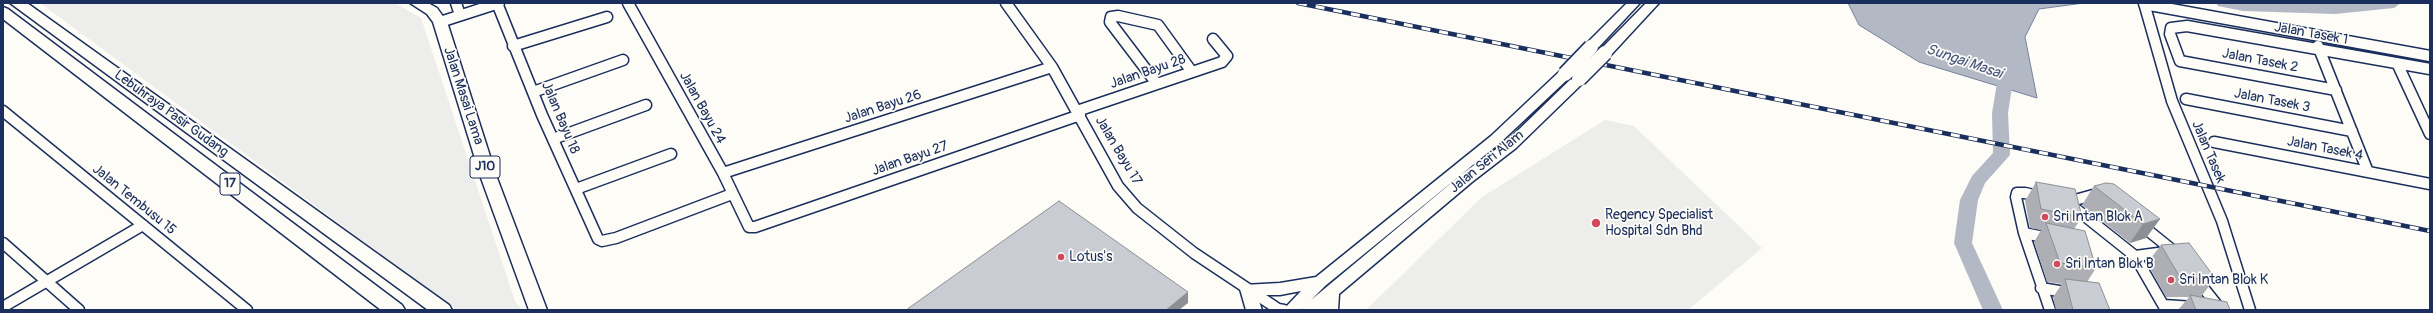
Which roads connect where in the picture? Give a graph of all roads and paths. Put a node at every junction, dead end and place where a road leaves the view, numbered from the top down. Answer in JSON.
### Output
{"nodes":[{"id":1,"x":17,"y":3,"type":"edge"},
{"id":2,"x":417,"y":3,"type":"edge"},
{"id":3,"x":456,"y":3,"type":"edge"},
{"id":4,"x":498,"y":3,"type":"edge"},
{"id":5,"x":628,"y":3,"type":"edge"},
{"id":6,"x":1006,"y":3,"type":"edge"},
{"id":7,"x":1634,"y":3,"type":"edge"},
{"id":8,"x":1653,"y":3,"type":"edge"},
{"id":9,"x":2144,"y":3,"type":"edge"},
{"id":10,"x":3,"y":12,"type":"edge"},
{"id":11,"x":460,"y":15,"type":"junction"},
{"id":12,"x":607,"y":16,"type":"dead end"},
{"id":13,"x":440,"y":22,"type":"junction"},
{"id":14,"x":2314,"y":34,"type":"junction"},
{"id":15,"x":1213,"y":39,"type":"dead end"},
{"id":16,"x":513,"y":46,"type":"junction"},
{"id":17,"x":2319,"y":49,"type":"junction"},
{"id":18,"x":2430,"y":56,"type":"edge"},
{"id":19,"x":623,"y":60,"type":"dead end"},
{"id":20,"x":2180,"y":61,"type":"joint"},
{"id":21,"x":2398,"y":63,"type":"junction"},
{"id":22,"x":1052,"y":67,"type":"junction"},
{"id":23,"x":2430,"y":69,"type":"edge"},
{"id":24,"x":1192,"y":72,"type":"junction"},
{"id":25,"x":1158,"y":84,"type":"junction"},
{"id":26,"x":2336,"y":90,"type":"junction"},
{"id":27,"x":533,"y":92,"type":"junction"},
{"id":28,"x":2186,"y":99,"type":"dead end"},
{"id":29,"x":646,"y":105,"type":"dead end"},
{"id":30,"x":3,"y":111,"type":"edge"},
{"id":31,"x":1078,"y":113,"type":"junction"},
{"id":32,"x":2352,"y":131,"type":"junction"},
{"id":33,"x":2430,"y":134,"type":"edge"},
{"id":34,"x":553,"y":139,"type":"junction"},
{"id":35,"x":2214,"y":142,"type":"dead end"},
{"id":36,"x":671,"y":154,"type":"dead end"},
{"id":37,"x":2368,"y":172,"type":"junction"},
{"id":38,"x":723,"y":173,"type":"junction"},
{"id":39,"x":2430,"y":184,"type":"edge"},
{"id":40,"x":576,"y":189,"type":"junction"},
{"id":41,"x":732,"y":194,"type":"junction"},
{"id":42,"x":2110,"y":201,"type":"edge"},
{"id":43,"x":2068,"y":202,"type":"junction"},
{"id":44,"x":2133,"y":219,"type":"edge"},
{"id":45,"x":2073,"y":223,"type":"edge"},
{"id":46,"x":143,"y":226,"type":"junction"},
{"id":47,"x":749,"y":227,"type":"joint"},
{"id":48,"x":2024,"y":233,"type":"junction"},
{"id":49,"x":2062,"y":241,"type":"edge"},
{"id":50,"x":3,"y":243,"type":"edge"},
{"id":51,"x":2174,"y":251,"type":"junction"},
{"id":52,"x":2135,"y":256,"type":"junction"},
{"id":53,"x":2183,"y":262,"type":"edge"},
{"id":54,"x":2192,"y":274,"type":"edge"},
{"id":55,"x":47,"y":282,"type":"junction"},
{"id":56,"x":1326,"y":286,"type":"junction"},
{"id":57,"x":2041,"y":288,"type":"junction"},
{"id":58,"x":1248,"y":289,"type":"junction"},
{"id":59,"x":2085,"y":294,"type":"edge"},
{"id":60,"x":3,"y":307,"type":"edge"},
{"id":61,"x":2165,"y":307,"type":"edge"},
{"id":62,"x":79,"y":310,"type":"edge"},
{"id":63,"x":247,"y":310,"type":"edge"},
{"id":64,"x":395,"y":310,"type":"edge"},
{"id":65,"x":442,"y":310,"type":"edge"},
{"id":66,"x":538,"y":310,"type":"edge"},
{"id":67,"x":1254,"y":310,"type":"edge"},
{"id":68,"x":1283,"y":310,"type":"edge"},
{"id":69,"x":1310,"y":310,"type":"edge"},
{"id":70,"x":1330,"y":310,"type":"edge"},
{"id":71,"x":2050,"y":310,"type":"edge"},
{"id":72,"x":2221,"y":310,"type":"edge"},
{"id":73,"x":2250,"y":310,"type":"edge"}],
"edges":[{"from":1,"to":65,"type":"highway","name":"Lebuhraya Pasir Gudang","number":"17"},
{"from":2,"to":13,"type":"main road","name":"Jalan Masai Lama","number":"J10"},
{"from":3,"to":11,"type":"street"},
{"from":4,"to":11,"type":"street"},
{"from":4,"to":16,"type":"street","name":"Jalan Bayu 18"},
{"from":5,"to":38,"type":"street","name":"Jalan Bayu 24"},
{"from":6,"to":22,"type":"street","name":"Jalan Bayu 17"},
{"from":7,"to":56,"type":"main road","name":"Jalan Seri Alam","bridge":true},
{"from":8,"to":56,"type":"main road","name":"Jalan Seri Alam","bridge":true},
{"from":9,"to":14,"type":"street","name":"Jalan Tasek"},
{"from":9,"to":73,"type":"street","name":"Jalan Tasek"},
{"from":10,"to":64,"type":"highway","name":"Lebuhraya Pasir Gudang","number":"17"},
{"from":11,"to":13,"type":"street"},
{"from":12,"to":16,"type":"street"},
{"from":13,"to":66,"type":"main road","name":"Jalan Masai Lama","number":"J10"},
{"from":14,"to":17,"type":"street"},
{"from":14,"to":18,"type":"street","name":"Jalan Tasek"},
{"from":15,"to":24,"type":"street","name":"Jalan Bayu 28"},
{"from":16,"to":27,"type":"street","name":"Jalan Bayu 18"},
{"from":17,"to":20,"type":"street","name":"Jalan Tasek 1"},
{"from":17,"to":21,"type":"street","name":"Jalan Tasek 1"},
{"from":17,"to":26,"type":"street"},
{"from":19,"to":27,"type":"street"},
{"from":20,"to":26,"type":"street","name":"Jalan Tasek 2"},
{"from":21,"to":23,"type":"street","name":"Jalan Tasek 1"},
{"from":21,"to":33,"type":"street"},
{"from":22,"to":31,"type":"street","name":"Jalan Bayu 17"},
{"from":22,"to":38,"type":"street","name":"Jalan Bayu 26"},
{"from":24,"to":25,"type":"street","name":"Jalan Bayu 28"},
{"from":24,"to":25,"type":"street"},
{"from":25,"to":31,"type":"street","name":"Jalan Bayu 28"},
{"from":26,"to":32,"type":"street"},
{"from":27,"to":34,"type":"street","name":"Jalan Bayu 18"},
{"from":28,"to":32,"type":"street","name":"Jalan Tasek 3"},
{"from":29,"to":34,"type":"street"},
{"from":30,"to":46,"type":"street","name":"Jalan Tembusu 15"},
{"from":31,"to":47,"type":"street","name":"Jalan Bayu 27"},
{"from":31,"to":58,"type":"street","name":"Jalan Bayu 17"},
{"from":32,"to":37,"type":"street"},
{"from":34,"to":40,"type":"street","name":"Jalan Bayu 18"},
{"from":35,"to":37,"type":"street","name":"Jalan Tasek 4"},
{"from":36,"to":40,"type":"street"},
{"from":37,"to":39,"type":"street","name":"Jalan Tasek 4"},
{"from":38,"to":41,"type":"street","name":"Jalan Bayu 24"},
{"from":40,"to":41,"type":"street","name":"Jalan Bayu 18"},
{"from":41,"to":47,"type":"street","name":"Jalan Bayu 24"},
{"from":42,"to":43,"type":"street"},
{"from":43,"to":45,"type":"street"},
{"from":43,"to":48,"type":"street"},
{"from":43,"to":52,"type":"street"},
{"from":44,"to":51,"type":"street"},
{"from":46,"to":55,"type":"street"},
{"from":46,"to":63,"type":"street","name":"Jalan Tembusu 15"},
{"from":48,"to":49,"type":"street"},
{"from":48,"to":57,"type":"street"},
{"from":50,"to":55,"type":"street"},
{"from":51,"to":52,"type":"street"},
{"from":51,"to":53,"type":"street"},
{"from":52,"to":61,"type":"street"},
{"from":54,"to":72,"type":"street"},
{"from":55,"to":60,"type":"street"},
{"from":55,"to":62,"type":"street"},
{"from":56,"to":58,"type":"main road"},
{"from":56,"to":68,"type":"main road","name":"Jalan Seri Alam"},
{"from":56,"to":69,"type":"main road","name":"Jalan Seri Alam"},
{"from":56,"to":70,"type":"main road"},
{"from":57,"to":59,"type":"street"},
{"from":57,"to":71,"type":"street"},
{"from":58,"to":67,"type":"main road"},
{"from":58,"to":68,"type":"street","name":"Jalan Bayu 17"},
{"from":61,"to":72,"type":"street"}]}
